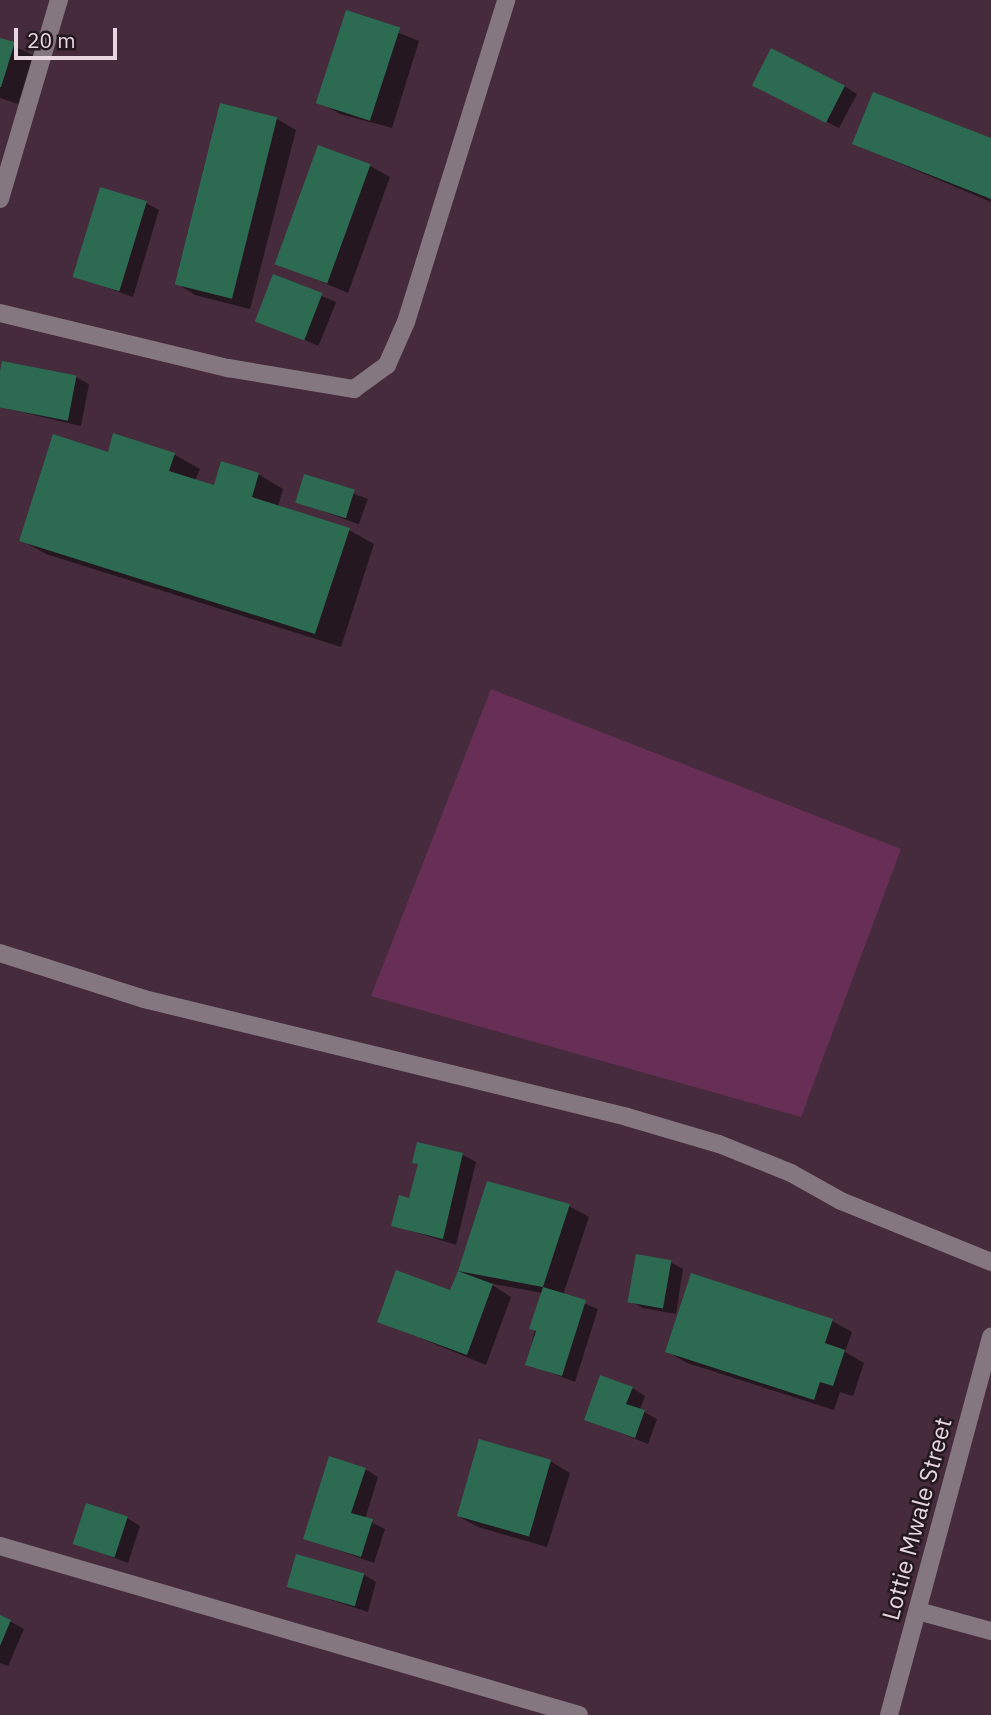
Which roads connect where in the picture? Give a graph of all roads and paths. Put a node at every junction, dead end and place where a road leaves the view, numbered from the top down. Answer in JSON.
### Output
{"nodes":[{"id":1,"x":60,"y":0,"type":"edge"},
{"id":2,"x":506,"y":0,"type":"edge"},
{"id":3,"x":0,"y":198,"type":"edge"},
{"id":4,"x":0,"y":313,"type":"edge"},
{"id":5,"x":0,"y":953,"type":"edge"},
{"id":6,"x":991,"y":1262,"type":"edge"},
{"id":7,"x":991,"y":1336,"type":"edge"},
{"id":8,"x":0,"y":1546,"type":"edge"},
{"id":9,"x":918,"y":1611,"type":"junction"},
{"id":10,"x":991,"y":1631,"type":"edge"},
{"id":11,"x":579,"y":1715,"type":"edge"},
{"id":12,"x":889,"y":1715,"type":"edge"}],
"edges":[{"from":1,"to":3,"type":"street"},
{"from":2,"to":4,"type":"street"},
{"from":5,"to":6,"type":"street"},
{"from":7,"to":9,"type":"street","name":"Lottie Mwale Street"},
{"from":8,"to":11,"type":"street"},
{"from":9,"to":10,"type":"street"},
{"from":9,"to":12,"type":"street","name":"Lottie Mwale Street"}]}
